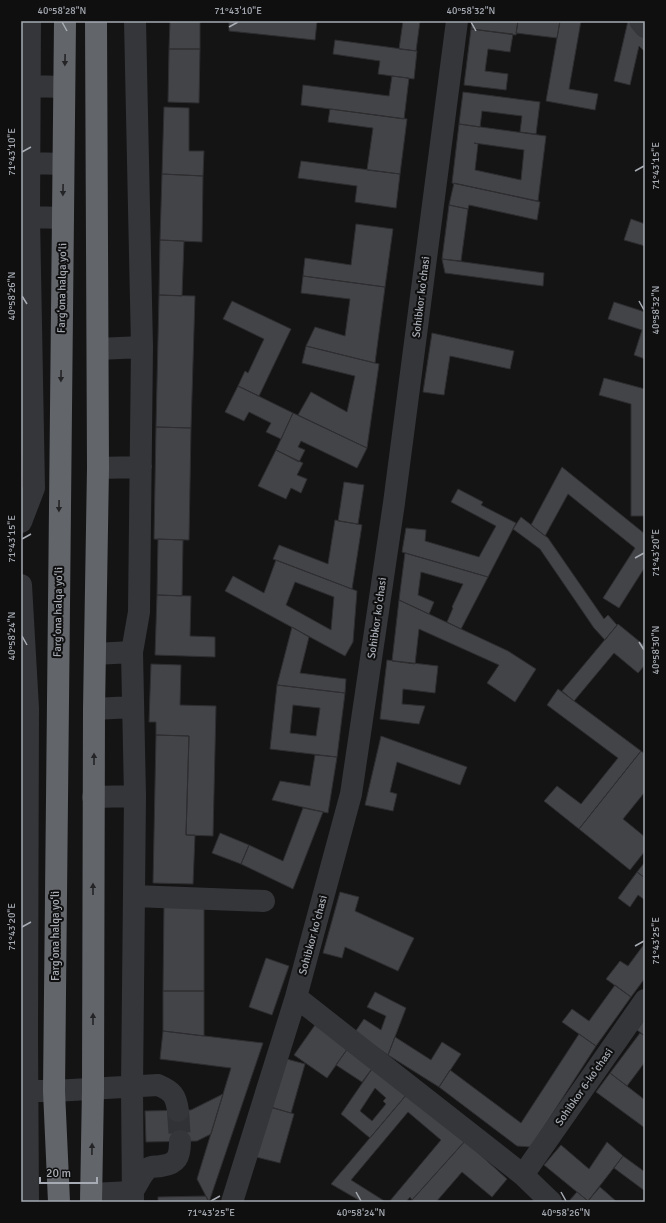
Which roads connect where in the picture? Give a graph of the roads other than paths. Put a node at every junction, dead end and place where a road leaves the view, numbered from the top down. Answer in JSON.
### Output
{"nodes":[{"id":1,"x":30,"y":21,"type":"edge"},
{"id":2,"x":65,"y":21,"type":"edge"},
{"id":3,"x":96,"y":21,"type":"edge"},
{"id":4,"x":135,"y":21,"type":"edge"},
{"id":5,"x":457,"y":21,"type":"edge"},
{"id":6,"x":640,"y":21,"type":"edge"},
{"id":7,"x":645,"y":27,"type":"edge"},
{"id":8,"x":30,"y":86,"type":"junction"},
{"id":9,"x":64,"y":87,"type":"junction"},
{"id":10,"x":29,"y":163,"type":"junction"},
{"id":11,"x":63,"y":164,"type":"junction"},
{"id":12,"x":29,"y":217,"type":"junction"},
{"id":13,"x":63,"y":218,"type":"junction"},
{"id":14,"x":142,"y":347,"type":"junction"},
{"id":15,"x":26,"y":348,"type":"edge"},
{"id":16,"x":61,"y":349,"type":"junction"},
{"id":17,"x":98,"y":349,"type":"junction"},
{"id":18,"x":60,"y":467,"type":"junction"},
{"id":19,"x":141,"y":467,"type":"junction"},
{"id":20,"x":98,"y":468,"type":"junction"},
{"id":21,"x":27,"y":469,"type":"edge"},
{"id":22,"x":21,"y":522,"type":"edge"},
{"id":23,"x":21,"y":585,"type":"edge"},
{"id":24,"x":132,"y":652,"type":"junction"},
{"id":25,"x":95,"y":654,"type":"junction"},
{"id":26,"x":133,"y":707,"type":"junction"},
{"id":27,"x":28,"y":708,"type":"junction"},
{"id":28,"x":57,"y":708,"type":"junction"},
{"id":29,"x":94,"y":709,"type":"junction"},
{"id":30,"x":134,"y":796,"type":"junction"},
{"id":31,"x":93,"y":797,"type":"junction"},
{"id":32,"x":24,"y":892,"type":"edge"},
{"id":33,"x":55,"y":893,"type":"junction"},
{"id":34,"x":134,"y":896,"type":"junction"},
{"id":35,"x":264,"y":901,"type":"dead end"},
{"id":36,"x":296,"y":997,"type":"junction"},
{"id":37,"x":645,"y":1000,"type":"edge"},
{"id":38,"x":54,"y":1037,"type":"junction"},
{"id":39,"x":27,"y":1038,"type":"junction"},
{"id":40,"x":132,"y":1087,"type":"junction"},
{"id":41,"x":93,"y":1089,"type":"junction"},
{"id":42,"x":28,"y":1091,"type":"junction"},
{"id":43,"x":54,"y":1091,"type":"junction"},
{"id":44,"x":178,"y":1111,"type":"tunnel mouth"},
{"id":45,"x":180,"y":1142,"type":"tunnel mouth"},
{"id":46,"x":522,"y":1175,"type":"junction"},
{"id":47,"x":133,"y":1197,"type":"edge"},
{"id":48,"x":91,"y":1198,"type":"edge"},
{"id":49,"x":28,"y":1202,"type":"edge"},
{"id":50,"x":59,"y":1202,"type":"edge"},
{"id":51,"x":232,"y":1202,"type":"edge"},
{"id":52,"x":551,"y":1202,"type":"edge"}],
"edges":[{"from":1,"to":8,"type":"street"},
{"from":2,"to":9,"type":"highway","name":"Farg‘ona halqa yo‘li","one_way":true},
{"from":3,"to":17,"type":"highway"},
{"from":4,"to":14,"type":"street"},
{"from":5,"to":36,"type":"street","name":"Sohibkor ko'chasi"},
{"from":6,"to":7,"type":"street"},
{"from":8,"to":9,"type":"street"},
{"from":8,"to":10,"type":"street"},
{"from":9,"to":11,"type":"highway","name":"Farg‘ona halqa yo‘li"},
{"from":10,"to":11,"type":"street"},
{"from":10,"to":12,"type":"street"},
{"from":11,"to":13,"type":"highway","name":"Farg‘ona halqa yo‘li","one_way":true},
{"from":12,"to":13,"type":"street"},
{"from":12,"to":15,"type":"street"},
{"from":13,"to":16,"type":"highway","name":"Farg‘ona halqa yo‘li"},
{"from":14,"to":17,"type":"street"},
{"from":14,"to":19,"type":"street"},
{"from":15,"to":16,"type":"street"},
{"from":15,"to":21,"type":"street"},
{"from":16,"to":18,"type":"highway","name":"Farg‘ona halqa yo‘li","one_way":true},
{"from":17,"to":20,"type":"highway"},
{"from":18,"to":21,"type":"street"},
{"from":18,"to":28,"type":"highway","name":"Farg‘ona halqa yo‘li","one_way":true},
{"from":19,"to":20,"type":"street"},
{"from":19,"to":24,"type":"street"},
{"from":20,"to":25,"type":"highway"},
{"from":21,"to":22,"type":"street"},
{"from":23,"to":27,"type":"street"},
{"from":24,"to":25,"type":"street"},
{"from":24,"to":26,"type":"street"},
{"from":25,"to":29,"type":"highway"},
{"from":26,"to":29,"type":"street"},
{"from":26,"to":30,"type":"street"},
{"from":27,"to":28,"type":"street"},
{"from":27,"to":32,"type":"street"},
{"from":28,"to":33,"type":"highway","name":"Farg‘ona halqa yo‘li"},
{"from":31,"to":29,"type":"highway","one_way":true},
{"from":30,"to":31,"type":"street"},
{"from":30,"to":34,"type":"street"},
{"from":41,"to":31,"type":"highway","one_way":true},
{"from":32,"to":33,"type":"street"},
{"from":32,"to":39,"type":"street"},
{"from":33,"to":38,"type":"highway","name":"Farg‘ona halqa yo‘li"},
{"from":34,"to":35,"type":"street"},
{"from":34,"to":40,"type":"street"},
{"from":36,"to":46,"type":"street"},
{"from":36,"to":51,"type":"street","name":"Sohibkor ko'chasi"},
{"from":37,"to":46,"type":"street","name":"Sohibkor 6-koʼchasi"},
{"from":38,"to":39,"type":"street"},
{"from":38,"to":43,"type":"highway","name":"Farg‘ona halqa yo‘li"},
{"from":39,"to":42,"type":"street"},
{"from":40,"to":41,"type":"street"},
{"from":40,"to":44,"type":"street"},
{"from":40,"to":47,"type":"street"},
{"from":41,"to":43,"type":"street"},
{"from":48,"to":41,"type":"highway","one_way":true},
{"from":42,"to":43,"type":"street"},
{"from":42,"to":49,"type":"street"},
{"from":43,"to":50,"type":"highway","name":"Farg‘ona halqa yo‘li"},
{"from":45,"to":47,"type":"street"},
{"from":46,"to":52,"type":"street"},
{"from":47,"to":48,"type":"street"}]}
